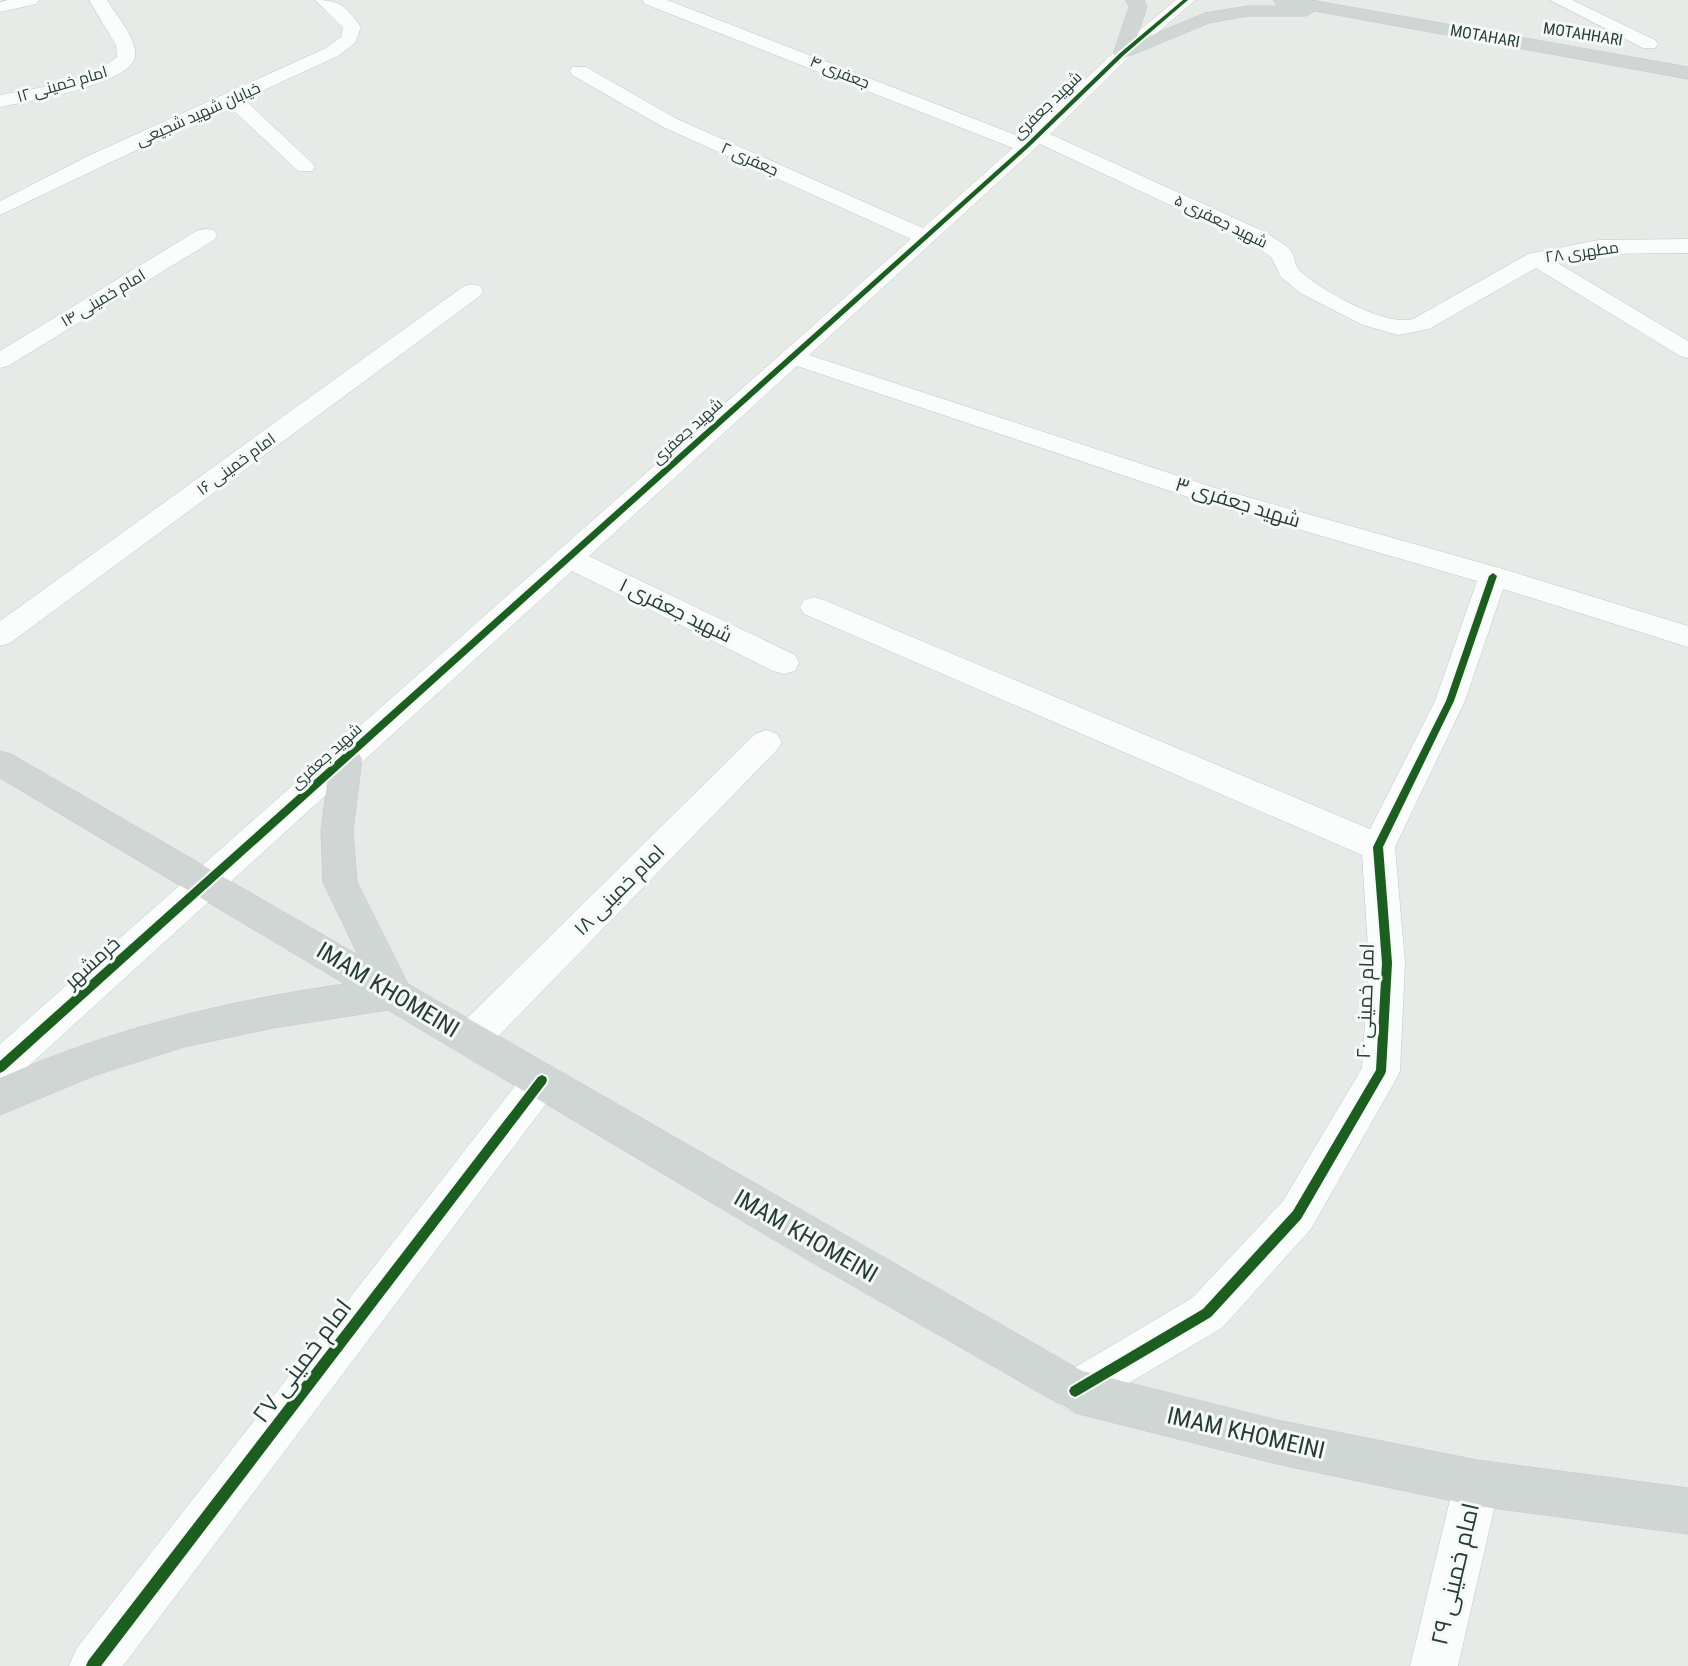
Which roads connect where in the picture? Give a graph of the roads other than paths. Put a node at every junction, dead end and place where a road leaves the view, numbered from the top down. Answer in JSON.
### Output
{"nodes":[{"id":1,"x":30,"y":0,"type":"edge"},
{"id":2,"x":98,"y":0,"type":"edge"},
{"id":3,"x":324,"y":0,"type":"edge"},
{"id":4,"x":651,"y":0,"type":"edge"},
{"id":5,"x":1135,"y":0,"type":"edge"},
{"id":6,"x":1186,"y":0,"type":"edge"},
{"id":7,"x":1282,"y":0,"type":"edge"},
{"id":8,"x":1372,"y":0,"type":"edge"},
{"id":9,"x":1559,"y":0,"type":"edge"},
{"id":10,"x":0,"y":7,"type":"edge"},
{"id":11,"x":1352,"y":13,"type":"junction"},
{"id":12,"x":1464,"y":15,"type":"dead end"},
{"id":13,"x":1591,"y":35,"type":"dead end"},
{"id":14,"x":1649,"y":44,"type":"junction"},
{"id":15,"x":1668,"y":48,"type":"dead end"},
{"id":16,"x":1122,"y":54,"type":"junction"},
{"id":17,"x":579,"y":71,"type":"dead end"},
{"id":18,"x":1688,"y":73,"type":"edge"},
{"id":19,"x":232,"y":98,"type":"junction"},
{"id":20,"x":0,"y":101,"type":"edge"},
{"id":21,"x":1032,"y":141,"type":"junction"},
{"id":22,"x":305,"y":167,"type":"dead end"},
{"id":23,"x":0,"y":208,"type":"edge"},
{"id":24,"x":206,"y":235,"type":"dead end"},
{"id":25,"x":925,"y":237,"type":"junction"},
{"id":26,"x":1688,"y":246,"type":"edge"},
{"id":27,"x":1536,"y":260,"type":"junction"},
{"id":28,"x":472,"y":291,"type":"dead end"},
{"id":29,"x":1421,"y":324,"type":"joint"},
{"id":30,"x":1688,"y":351,"type":"edge"},
{"id":31,"x":792,"y":357,"type":"junction"},
{"id":32,"x":0,"y":361,"type":"edge"},
{"id":33,"x":569,"y":558,"type":"junction"},
{"id":34,"x":1493,"y":576,"type":"junction"},
{"id":35,"x":814,"y":607,"type":"dead end"},
{"id":36,"x":0,"y":636,"type":"edge"},
{"id":37,"x":1688,"y":637,"type":"edge"},
{"id":38,"x":784,"y":663,"type":"dead end"},
{"id":39,"x":766,"y":742,"type":"dead end"},
{"id":40,"x":346,"y":759,"type":"junction"},
{"id":41,"x":0,"y":763,"type":"edge"},
{"id":42,"x":1378,"y":847,"type":"junction"},
{"id":43,"x":208,"y":883,"type":"junction"},
{"id":44,"x":394,"y":993,"type":"junction"},
{"id":45,"x":471,"y":1039,"type":"junction"},
{"id":46,"x":0,"y":1068,"type":"edge"},
{"id":47,"x":542,"y":1080,"type":"junction"},
{"id":48,"x":0,"y":1097,"type":"edge"},
{"id":49,"x":1075,"y":1391,"type":"junction"},
{"id":50,"x":1477,"y":1483,"type":"junction"},
{"id":51,"x":1688,"y":1511,"type":"edge"},
{"id":52,"x":93,"y":1666,"type":"edge"},
{"id":53,"x":1434,"y":1666,"type":"edge"}],
"edges":[{"from":1,"to":10,"type":"street"},
{"from":2,"to":20,"type":"street","name":"امام خمینی ۱۲"},
{"from":3,"to":19,"type":"street","name":"خیابان شهید شجیعی"},
{"from":4,"to":21,"type":"street","name":"جعفری ۴"},
{"from":5,"to":16,"type":"main road"},
{"from":6,"to":16,"type":"street","name":"شهید جعفری"},
{"from":7,"to":11,"type":"main road","name":"MOTAHARI"},
{"from":8,"to":12,"type":"main road"},
{"from":9,"to":14,"type":"street"},
{"from":11,"to":16,"type":"main road"},
{"from":11,"to":18,"type":"main road","name":"MOTAHARI"},
{"from":13,"to":14,"type":"main road","name":"MOTAHHARI"},
{"from":14,"to":15,"type":"main road","name":"MOTAHHARI"},
{"from":16,"to":21,"type":"street","name":"شهید جعفری"},
{"from":17,"to":25,"type":"street","name":"جعفری ۲"},
{"from":19,"to":22,"type":"street"},
{"from":19,"to":23,"type":"street","name":"خیابان شهید شجیعی"},
{"from":21,"to":25,"type":"street","name":"شهید جعفری"},
{"from":21,"to":29,"type":"street","name":"شهید جعفری ۵"},
{"from":24,"to":32,"type":"street","name":"امام خمینی ۱۴"},
{"from":25,"to":31,"type":"street","name":"شهید جعفری"},
{"from":26,"to":27,"type":"street","name":"مطهری ۲۸"},
{"from":27,"to":29,"type":"street","name":"مطهری ۲۸"},
{"from":27,"to":30,"type":"street"},
{"from":28,"to":36,"type":"street","name":"امام خمینی ۱۶"},
{"from":31,"to":33,"type":"street","name":"شهید جعفری"},
{"from":31,"to":34,"type":"street","name":"شهید جعفری ۳"},
{"from":33,"to":38,"type":"street","name":"شهید جعفری ۱"},
{"from":33,"to":40,"type":"street","name":"شهید جعفری"},
{"from":34,"to":37,"type":"street","name":"شهید جعفری ۳"},
{"from":34,"to":42,"type":"street"},
{"from":35,"to":42,"type":"street"},
{"from":39,"to":45,"type":"street","name":"امام خمینی ۱۸"},
{"from":40,"to":43,"type":"street","name":"شهید جعفری"},
{"from":40,"to":44,"type":"main road"},
{"from":41,"to":43,"type":"main road","name":"IMAM KHOMEINI"},
{"from":42,"to":49,"type":"street","name":"امام خمینی ۲۰"},
{"from":43,"to":44,"type":"main road","name":"IMAM KHOMEINI"},
{"from":43,"to":46,"type":"street","name":"خرمشهر"},
{"from":44,"to":45,"type":"main road","name":"IMAM KHOMEINI"},
{"from":44,"to":48,"type":"main road"},
{"from":45,"to":47,"type":"main road","name":"IMAM KHOMEINI"},
{"from":47,"to":49,"type":"main road","name":"IMAM KHOMEINI"},
{"from":47,"to":52,"type":"street","name":"امام خمینی ۲۷"},
{"from":49,"to":50,"type":"main road","name":"IMAM KHOMEINI"},
{"from":50,"to":51,"type":"main road","name":"IMAM KHOMEINI"},
{"from":50,"to":53,"type":"street","name":"امام خمینی ۲۹"}]}
